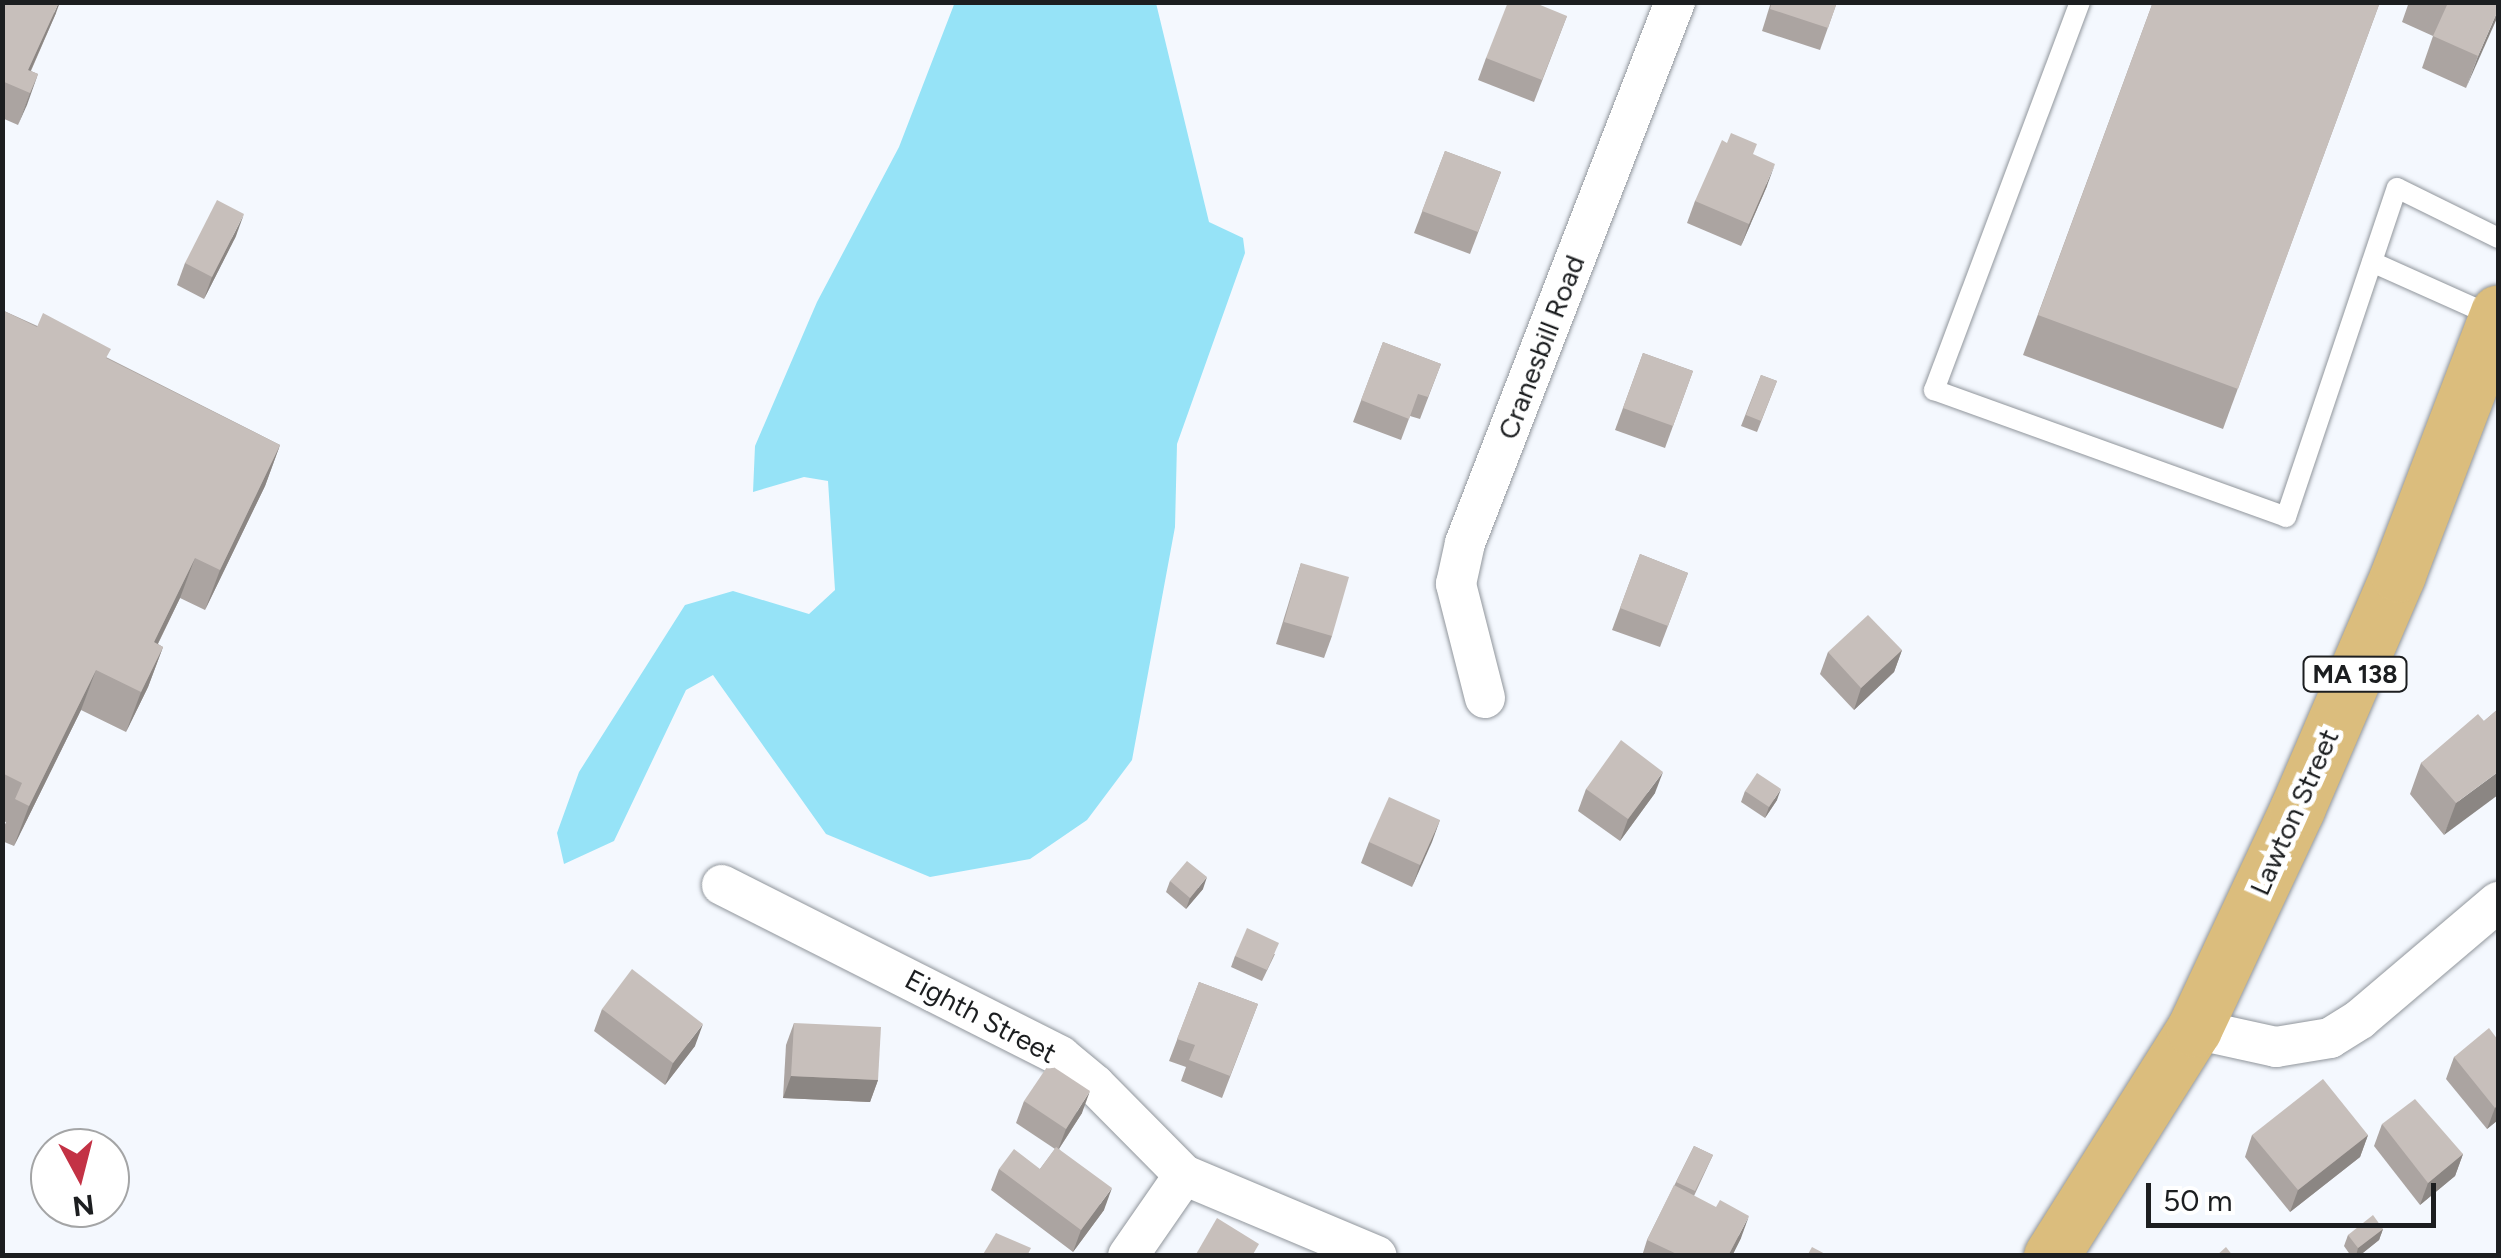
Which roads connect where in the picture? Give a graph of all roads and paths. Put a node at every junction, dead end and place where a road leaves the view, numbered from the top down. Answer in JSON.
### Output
{"nodes":[{"id":1,"x":1675,"y":2,"type":"edge"},
{"id":2,"x":2080,"y":2,"type":"edge"},
{"id":3,"x":2498,"y":238,"type":"edge"},
{"id":4,"x":2372,"y":262,"type":"junction"},
{"id":5,"x":2498,"y":315,"type":"edge"},
{"id":6,"x":1485,"y":698,"type":"dead end"},
{"id":7,"x":722,"y":885,"type":"dead end"},
{"id":8,"x":2492,"y":921,"type":"edge"},
{"id":9,"x":2194,"y":1029,"type":"junction"},
{"id":10,"x":1184,"y":1175,"type":"junction"},
{"id":11,"x":1128,"y":1256,"type":"edge"},
{"id":12,"x":1377,"y":1256,"type":"edge"},
{"id":13,"x":2050,"y":1256,"type":"edge"}],
"edges":[{"from":1,"to":6,"type":"street","name":"Cranesbill Road"},
{"from":2,"to":4,"type":"lane"},
{"from":3,"to":4,"type":"lane"},
{"from":4,"to":5,"type":"lane"},
{"from":5,"to":9,"type":"main road","name":"Lawton Street","number":"MA 138"},
{"from":7,"to":10,"type":"street","name":"Eighth Street"},
{"from":8,"to":9,"type":"street"},
{"from":9,"to":13,"type":"main road","number":"MA 138"},
{"from":10,"to":11,"type":"street"},
{"from":10,"to":12,"type":"street","name":"Eighth Street"}]}
